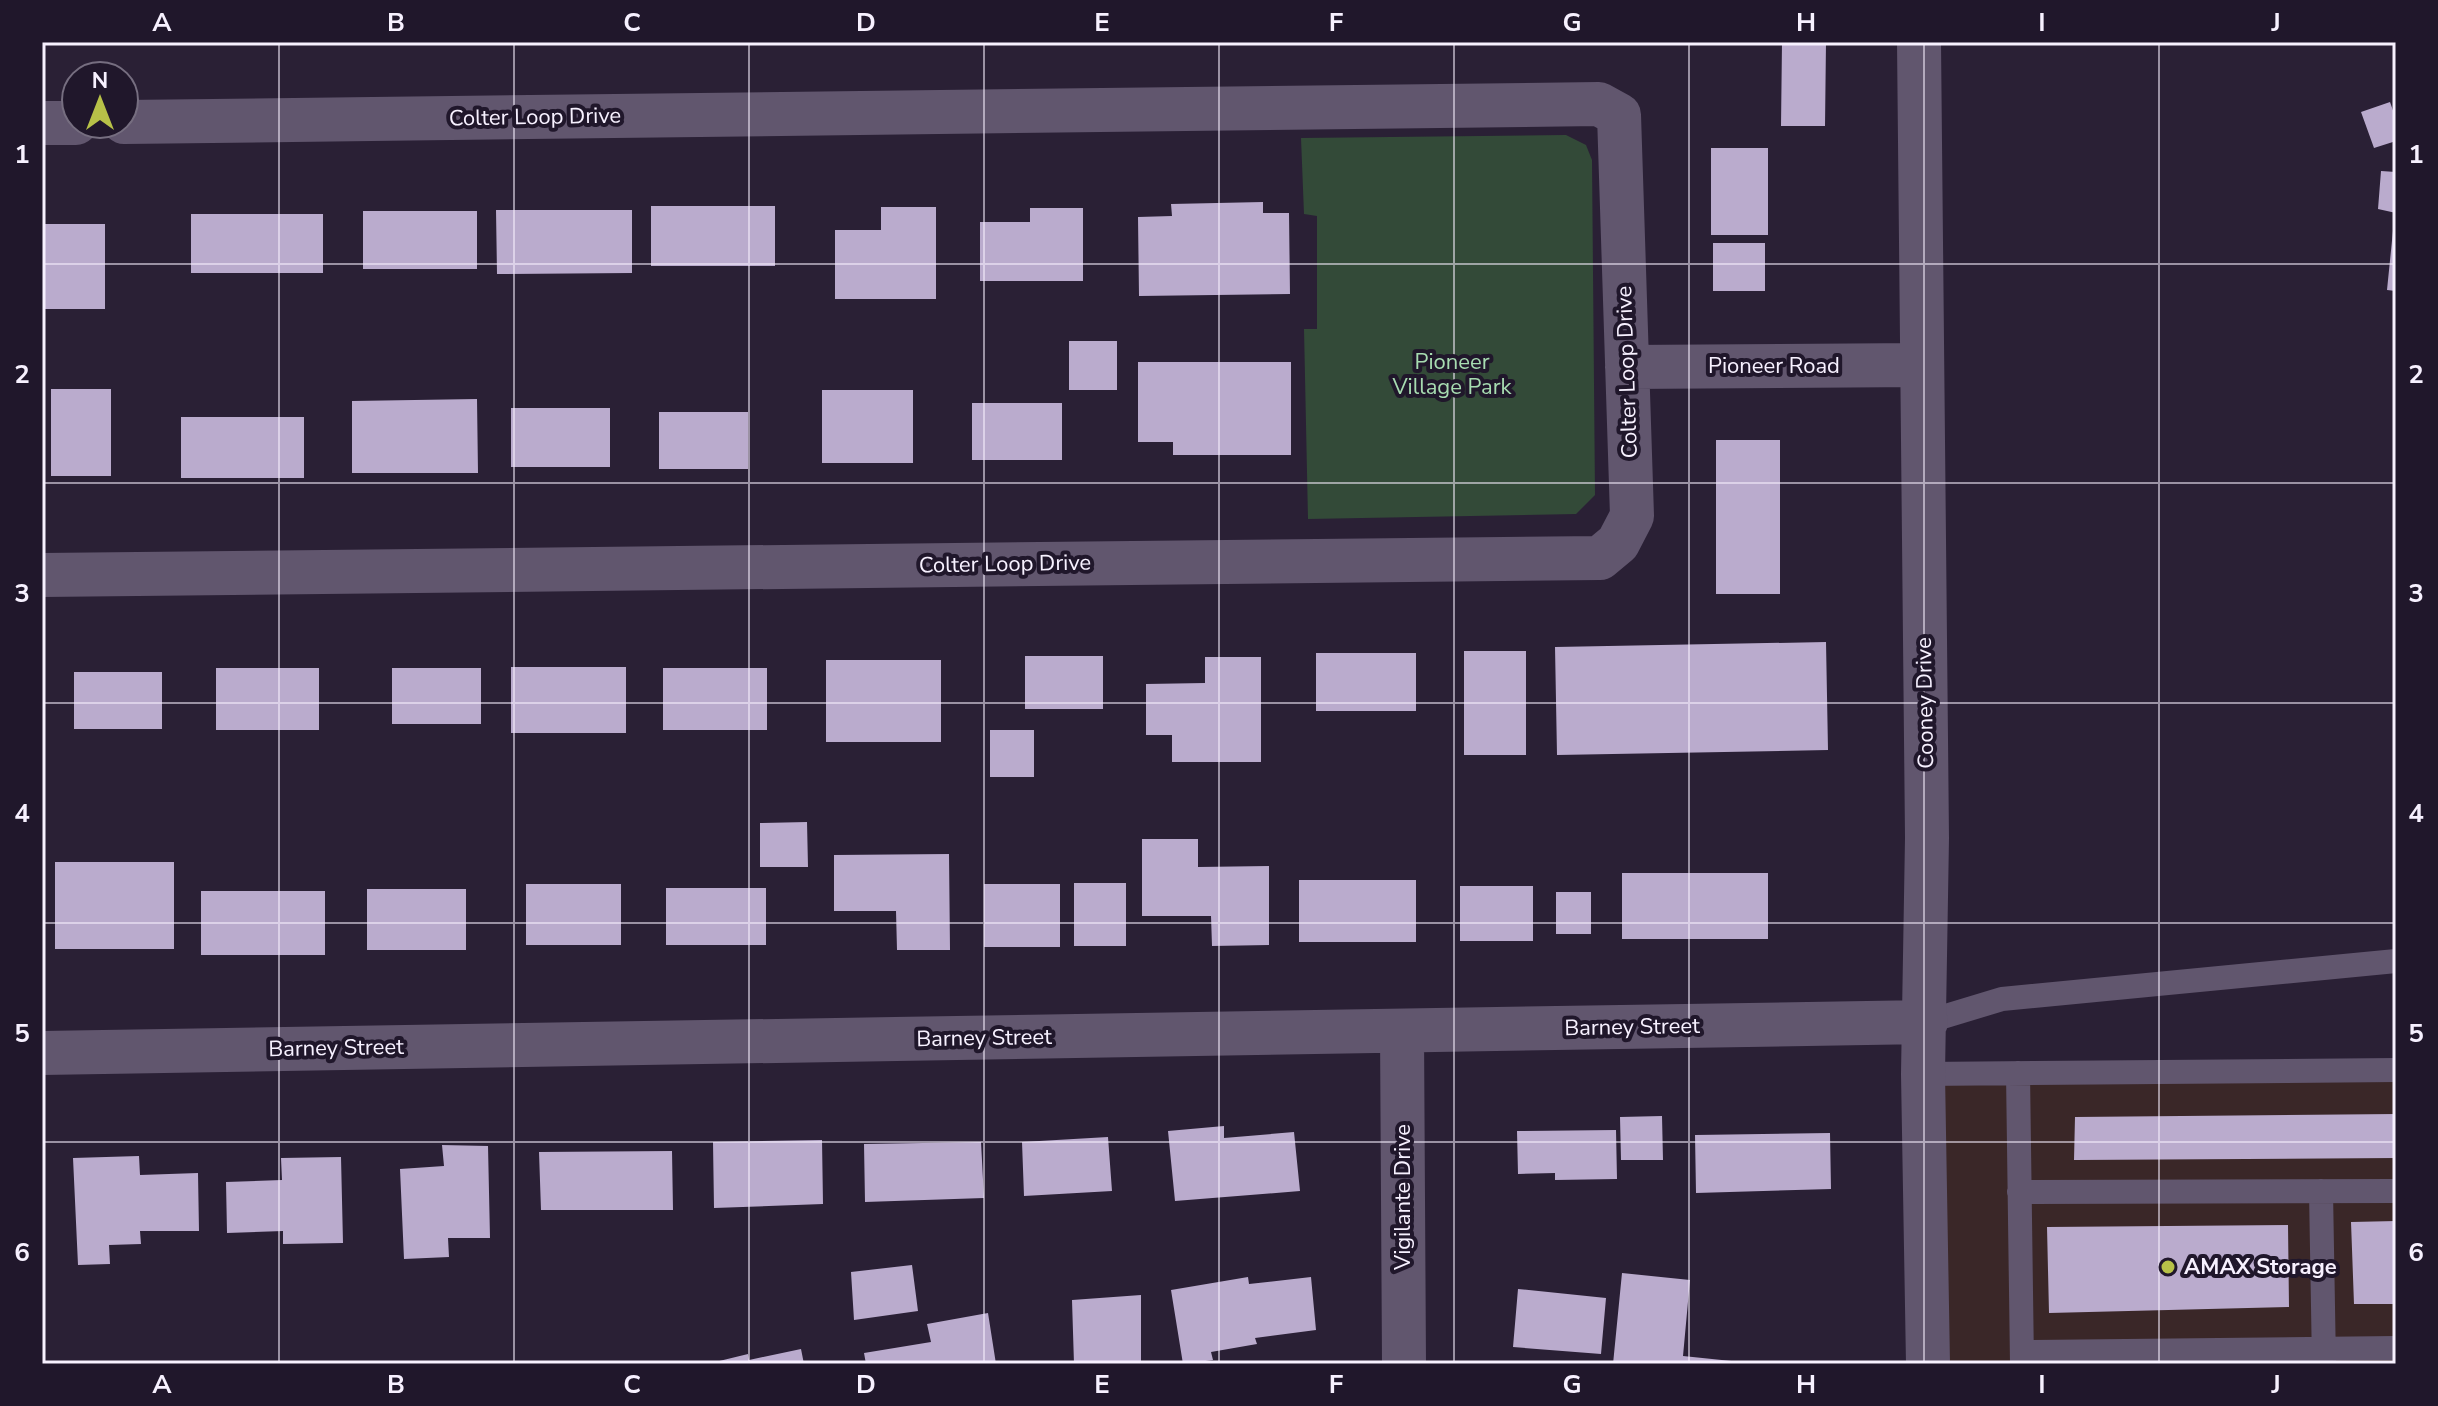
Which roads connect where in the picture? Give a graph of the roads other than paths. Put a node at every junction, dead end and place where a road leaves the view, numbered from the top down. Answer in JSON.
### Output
{"nodes":[{"id":1,"x":1919,"y":42,"type":"edge"},
{"id":2,"x":140,"y":122,"type":"edge"},
{"id":3,"x":1921,"y":365,"type":"junction"},
{"id":4,"x":1627,"y":367,"type":"junction"},
{"id":5,"x":42,"y":575,"type":"edge"},
{"id":6,"x":2396,"y":961,"type":"edge"},
{"id":7,"x":1926,"y":1022,"type":"junction"},
{"id":8,"x":1402,"y":1031,"type":"junction"},
{"id":9,"x":42,"y":1053,"type":"edge"},
{"id":10,"x":2396,"y":1070,"type":"edge"},
{"id":11,"x":2018,"y":1073,"type":"junction"},
{"id":12,"x":1923,"y":1074,"type":"junction"},
{"id":13,"x":2321,"y":1191,"type":"junction"},
{"id":14,"x":2396,"y":1191,"type":"edge"},
{"id":15,"x":2019,"y":1192,"type":"junction"},
{"id":16,"x":2396,"y":1348,"type":"edge"},
{"id":17,"x":2324,"y":1356,"type":"edge"},
{"id":18,"x":2022,"y":1358,"type":"edge"},
{"id":19,"x":1404,"y":1364,"type":"edge"},
{"id":20,"x":1928,"y":1364,"type":"edge"}],
"edges":[{"from":1,"to":3,"type":"street","name":"Cooney Drive"},
{"from":2,"to":4,"type":"street","name":"Colter Loop Drive"},
{"from":3,"to":4,"type":"street","name":"Pioneer Road"},
{"from":3,"to":7,"type":"street","name":"Cooney Drive"},
{"from":4,"to":5,"type":"street","name":"Colter Loop Drive"},
{"from":6,"to":7,"type":"lane"},
{"from":7,"to":8,"type":"street","name":"Barney Street"},
{"from":7,"to":12,"type":"street","name":"Cooney Drive"},
{"from":8,"to":9,"type":"street","name":"Barney Street"},
{"from":8,"to":19,"type":"street","name":"Vigilante Drive"},
{"from":10,"to":11,"type":"lane"},
{"from":11,"to":12,"type":"lane"},
{"from":11,"to":15,"type":"lane"},
{"from":12,"to":20,"type":"street","name":"Cooney Drive"},
{"from":13,"to":14,"type":"lane"},
{"from":13,"to":15,"type":"lane"},
{"from":13,"to":17,"type":"lane"},
{"from":15,"to":18,"type":"lane"},
{"from":16,"to":17,"type":"lane"},
{"from":17,"to":18,"type":"lane"}]}
